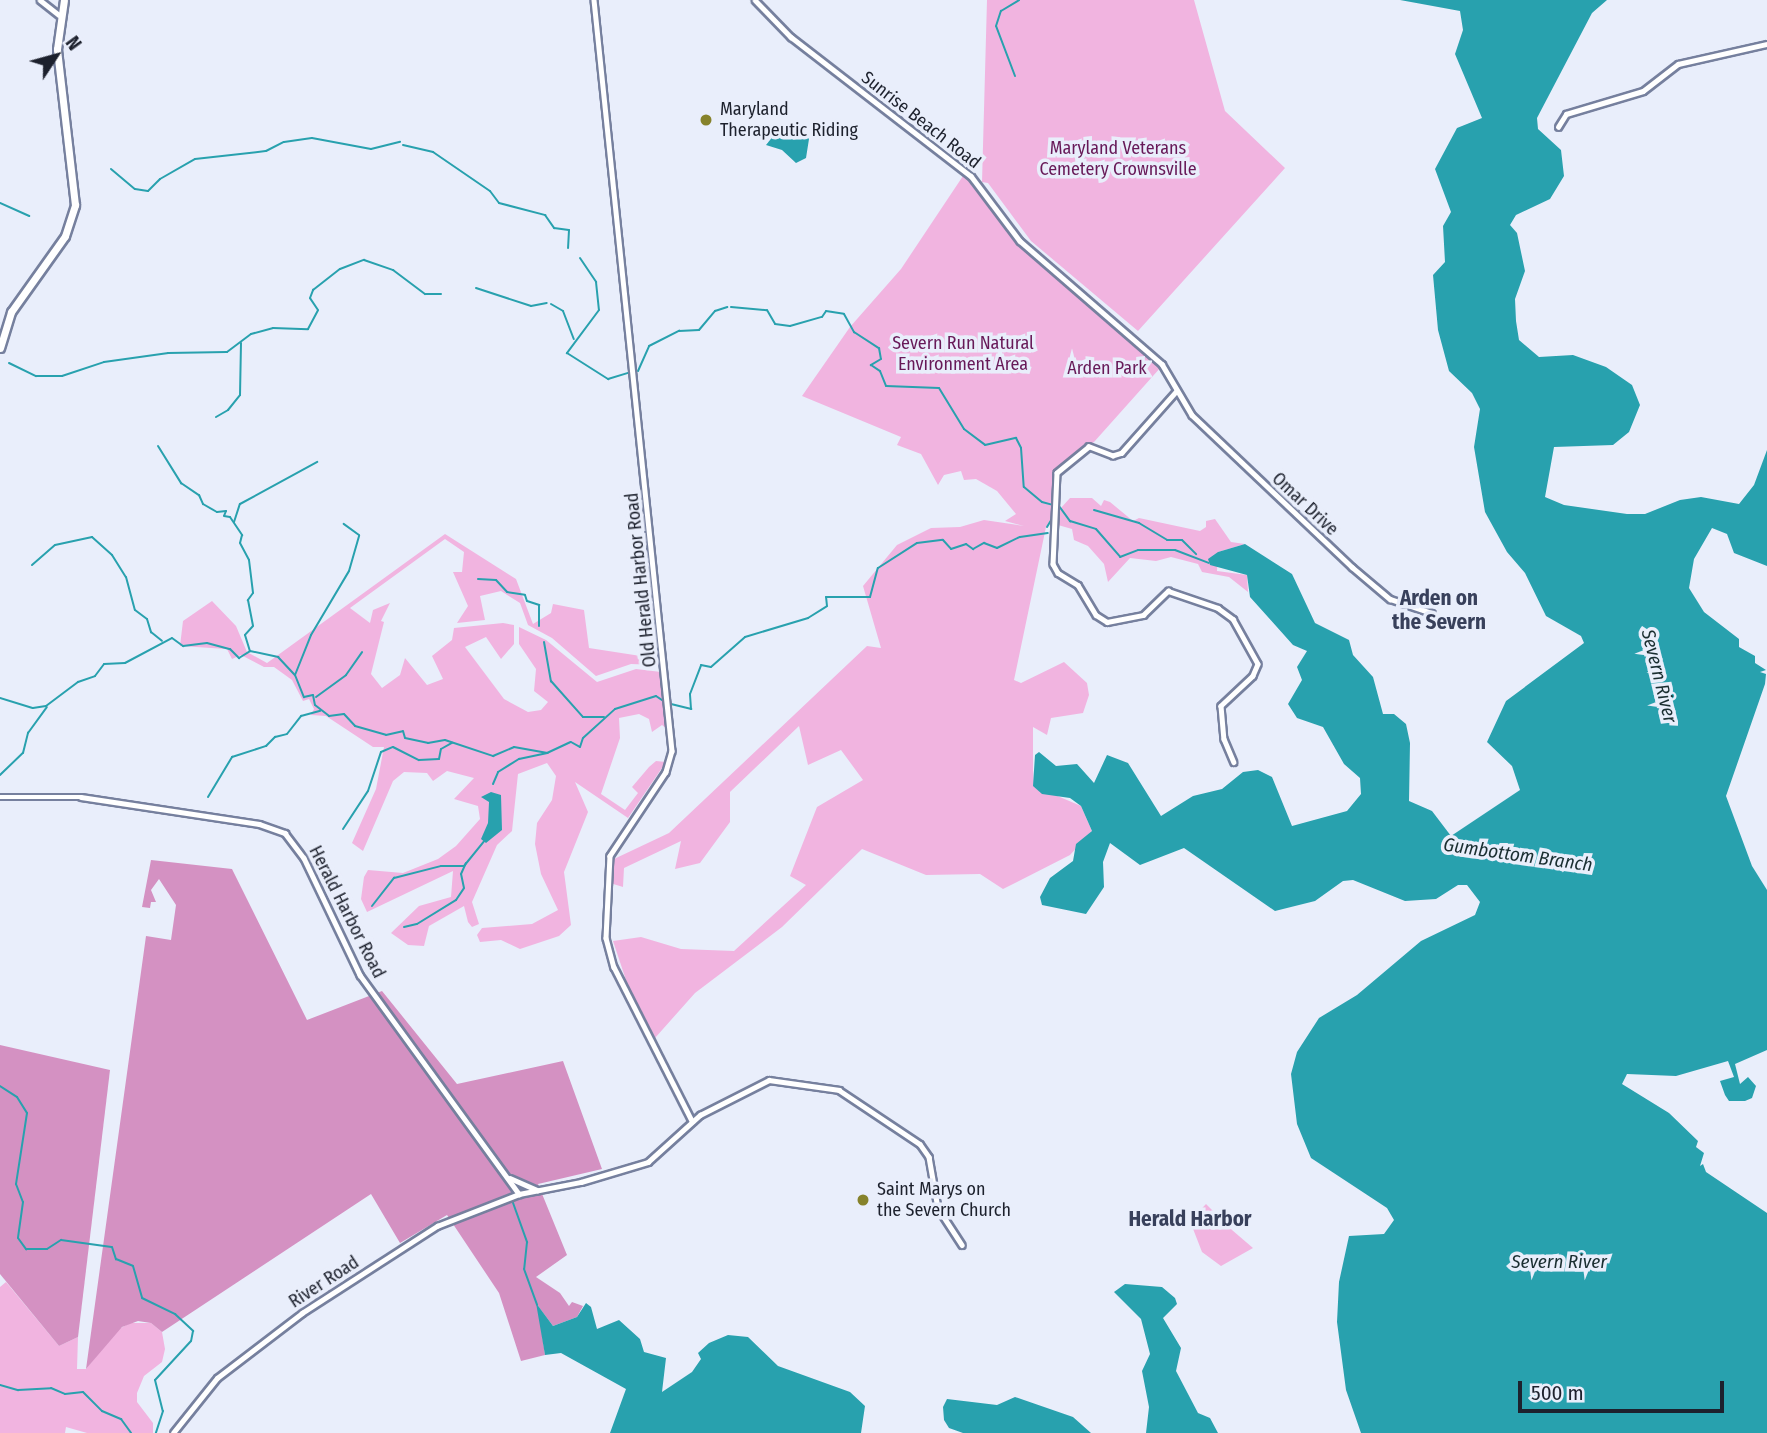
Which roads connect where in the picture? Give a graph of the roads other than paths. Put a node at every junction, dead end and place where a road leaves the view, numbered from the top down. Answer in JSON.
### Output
{"nodes":[{"id":1,"x":40,"y":0,"type":"edge"},
{"id":2,"x":64,"y":0,"type":"edge"},
{"id":3,"x":594,"y":0,"type":"edge"},
{"id":4,"x":755,"y":0,"type":"edge"},
{"id":5,"x":59,"y":15,"type":"junction"},
{"id":6,"x":1767,"y":44,"type":"edge"},
{"id":7,"x":1558,"y":127,"type":"dead end"},
{"id":8,"x":0,"y":348,"type":"edge"},
{"id":9,"x":1177,"y":391,"type":"junction"},
{"id":10,"x":1432,"y":613,"type":"dead end"},
{"id":11,"x":1234,"y":762,"type":"dead end"},
{"id":12,"x":0,"y":797,"type":"edge"},
{"id":13,"x":692,"y":1121,"type":"junction"},
{"id":14,"x":504,"y":1172,"type":"junction"},
{"id":15,"x":538,"y":1191,"type":"junction"},
{"id":16,"x":519,"y":1194,"type":"junction"},
{"id":17,"x":962,"y":1245,"type":"dead end"},
{"id":18,"x":173,"y":1433,"type":"edge"}],
"edges":[{"from":1,"to":5,"type":"street"},
{"from":2,"to":5,"type":"main road"},
{"from":3,"to":13,"type":"street","name":"Old Herald Harbor Road"},
{"from":4,"to":9,"type":"street","name":"Sunrise Beach Road"},
{"from":5,"to":8,"type":"main road"},
{"from":6,"to":7,"type":"street"},
{"from":9,"to":10,"type":"street","name":"Omar Drive"},
{"from":9,"to":11,"type":"street"},
{"from":12,"to":14,"type":"street","name":"Herald Harbor Road"},
{"from":13,"to":15,"type":"street"},
{"from":13,"to":17,"type":"street"},
{"from":14,"to":15,"type":"street","name":"Herald Harbor Road"},
{"from":14,"to":16,"type":"street","name":"Herald Harbor Road"},
{"from":15,"to":16,"type":"street"},
{"from":16,"to":18,"type":"street","name":"River Road"}]}
